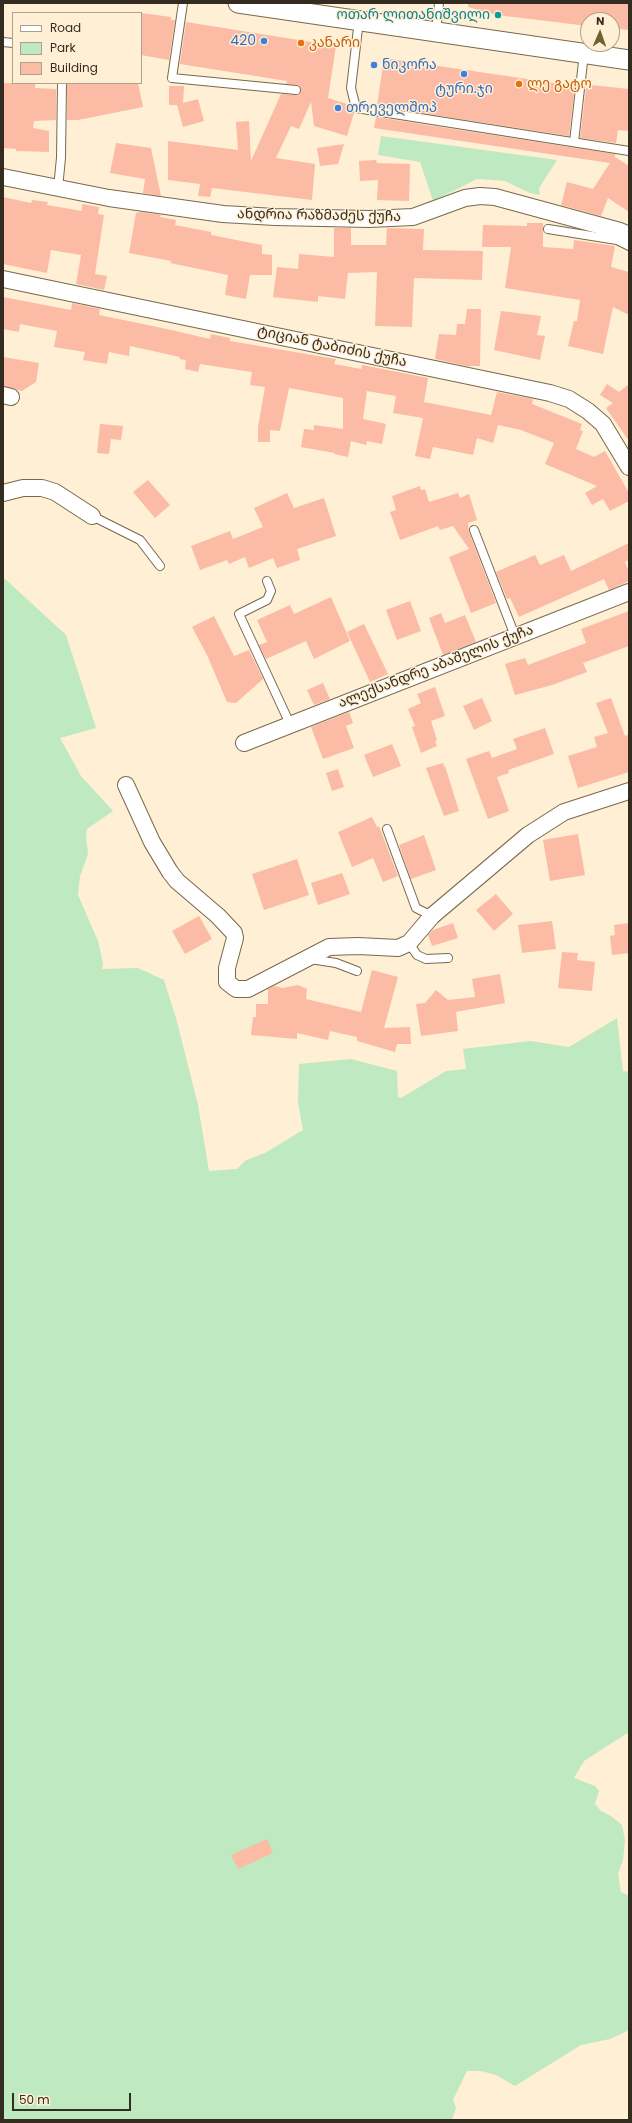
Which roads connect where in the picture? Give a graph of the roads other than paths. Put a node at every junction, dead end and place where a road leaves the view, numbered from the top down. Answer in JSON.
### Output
{"nodes":[{"id":1,"x":183,"y":3,"type":"edge"},
{"id":2,"x":238,"y":3,"type":"edge"},
{"id":3,"x":439,"y":3,"type":"edge"},
{"id":4,"x":270,"y":5,"type":"edge"},
{"id":5,"x":360,"y":20,"type":"junction"},
{"id":6,"x":436,"y":31,"type":"junction"},
{"id":7,"x":584,"y":53,"type":"junction"},
{"id":8,"x":629,"y":60,"type":"edge"},
{"id":9,"x":62,"y":84,"type":"edge"},
{"id":10,"x":296,"y":90,"type":"dead end"},
{"id":11,"x":574,"y":142,"type":"junction"},
{"id":12,"x":629,"y":151,"type":"edge"},
{"id":13,"x":3,"y":177,"type":"edge"},
{"id":14,"x":58,"y":188,"type":"junction"},
{"id":15,"x":548,"y":229,"type":"dead end"},
{"id":16,"x":629,"y":235,"type":"edge"},
{"id":17,"x":629,"y":246,"type":"edge"},
{"id":18,"x":3,"y":279,"type":"edge"},
{"id":19,"x":629,"y":467,"type":"edge"},
{"id":20,"x":3,"y":493,"type":"edge"},
{"id":21,"x":92,"y":516,"type":"joint"},
{"id":22,"x":474,"y":530,"type":"dead end"},
{"id":23,"x":160,"y":566,"type":"dead end"},
{"id":24,"x":267,"y":581,"type":"dead end"},
{"id":25,"x":629,"y":592,"type":"edge"},
{"id":26,"x":514,"y":636,"type":"junction"},
{"id":27,"x":290,"y":724,"type":"junction"},
{"id":28,"x":244,"y":743,"type":"dead end"},
{"id":29,"x":126,"y":785,"type":"dead end"},
{"id":30,"x":629,"y":791,"type":"edge"},
{"id":31,"x":387,"y":829,"type":"dead end"},
{"id":32,"x":432,"y":916,"type":"junction"},
{"id":33,"x":409,"y":943,"type":"junction"},
{"id":34,"x":448,"y":958,"type":"dead end"},
{"id":35,"x":307,"y":959,"type":"junction"},
{"id":36,"x":357,"y":971,"type":"dead end"}],
"edges":[{"from":1,"to":10,"type":"lane"},
{"from":2,"to":4,"type":"street"},
{"from":3,"to":6,"type":"lane"},
{"from":4,"to":5,"type":"street"},
{"from":5,"to":6,"type":"street"},
{"from":5,"to":11,"type":"lane"},
{"from":6,"to":7,"type":"street"},
{"from":7,"to":8,"type":"street"},
{"from":7,"to":11,"type":"lane"},
{"from":9,"to":14,"type":"lane"},
{"from":11,"to":12,"type":"lane"},
{"from":13,"to":14,"type":"street","name":"ანდრია რაზმაძეს ქუჩა"},
{"from":14,"to":16,"type":"street","name":"ანდრია რაზმაძეს ქუჩა"},
{"from":15,"to":17,"type":"lane"},
{"from":18,"to":19,"type":"street","name":"ტიციან ტაბიძის ქუჩა"},
{"from":20,"to":21,"type":"street"},
{"from":21,"to":23,"type":"lane"},
{"from":22,"to":26,"type":"lane"},
{"from":24,"to":27,"type":"lane"},
{"from":25,"to":26,"type":"street","name":"ალექსანდრე აბაშელის ქუჩა"},
{"from":26,"to":27,"type":"street","name":"ალექსანდრე აბაშელის ქუჩა"},
{"from":27,"to":28,"type":"street","name":"ალექსანდრე აბაშელის ქუჩა"},
{"from":29,"to":35,"type":"street"},
{"from":30,"to":32,"type":"street"},
{"from":31,"to":32,"type":"lane"},
{"from":32,"to":33,"type":"street"},
{"from":33,"to":34,"type":"lane"},
{"from":33,"to":35,"type":"street"},
{"from":35,"to":36,"type":"lane"}]}
